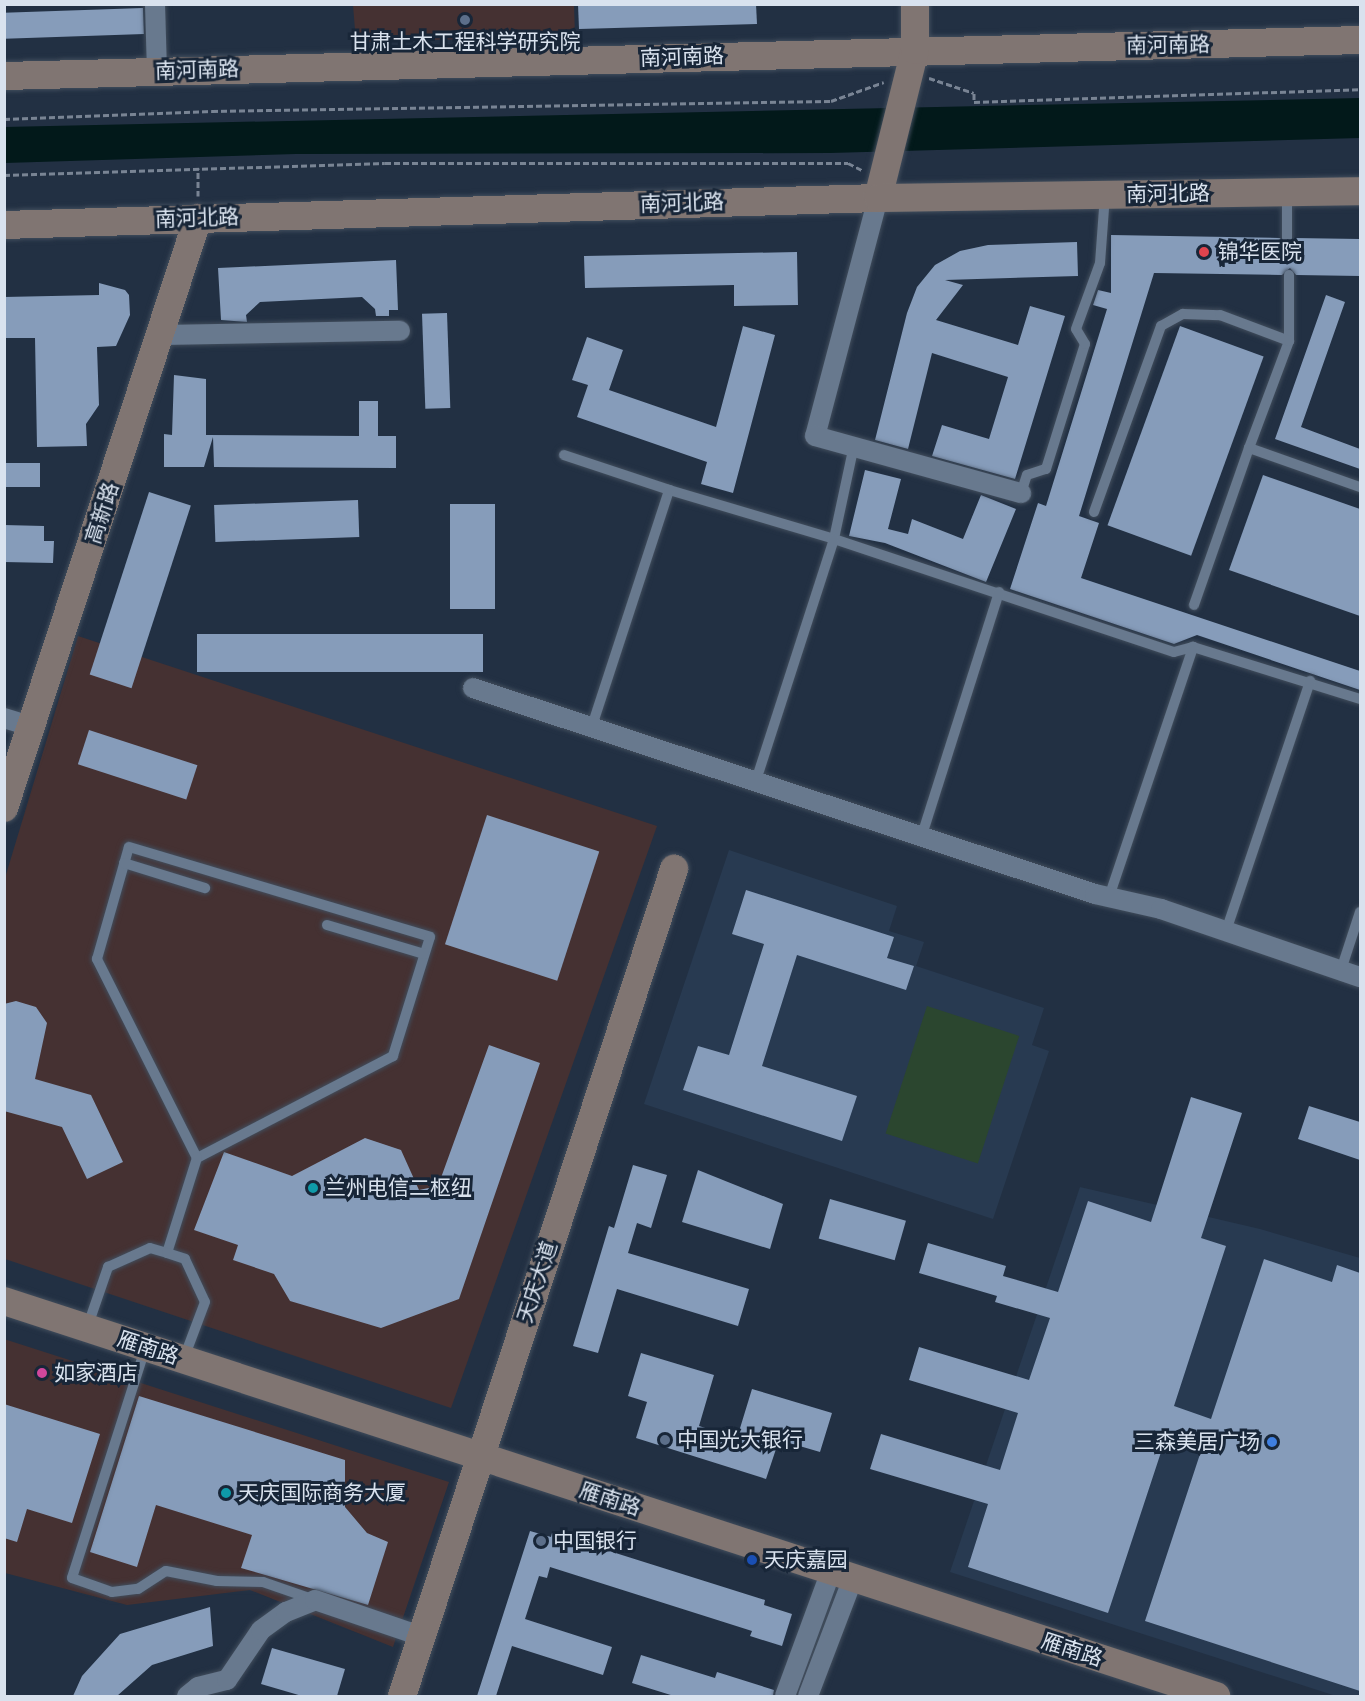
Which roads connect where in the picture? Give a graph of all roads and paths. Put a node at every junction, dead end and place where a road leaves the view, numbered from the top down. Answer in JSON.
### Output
{"nodes":[{"id":1,"x":155,"y":4,"type":"edge"},
{"id":2,"x":915,"y":4,"type":"edge"},
{"id":3,"x":1360,"y":40,"type":"edge"},
{"id":4,"x":157,"y":72,"type":"junction"},
{"id":5,"x":911,"y":72,"type":"junction"},
{"id":6,"x":4,"y":76,"type":"edge"},
{"id":7,"x":1360,"y":89,"type":"edge"},
{"id":8,"x":4,"y":119,"type":"edge"},
{"id":9,"x":198,"y":168,"type":"junction"},
{"id":10,"x":4,"y":175,"type":"edge"},
{"id":11,"x":883,"y":184,"type":"junction"},
{"id":12,"x":1360,"y":191,"type":"edge"},
{"id":13,"x":1287,"y":192,"type":"junction"},
{"id":14,"x":1105,"y":195,"type":"junction"},
{"id":15,"x":198,"y":218,"type":"junction"},
{"id":16,"x":4,"y":225,"type":"edge"},
{"id":17,"x":1287,"y":238,"type":"dead end"},
{"id":18,"x":1289,"y":275,"type":"dead end"},
{"id":19,"x":400,"y":331,"type":"dead end"},
{"id":20,"x":159,"y":335,"type":"junction"},
{"id":21,"x":1289,"y":341,"type":"junction"},
{"id":22,"x":1249,"y":448,"type":"junction"},
{"id":23,"x":853,"y":450,"type":"junction"},
{"id":24,"x":564,"y":455,"type":"dead end"},
{"id":25,"x":1360,"y":487,"type":"edge"},
{"id":26,"x":669,"y":490,"type":"junction"},
{"id":27,"x":1021,"y":493,"type":"joint"},
{"id":28,"x":1094,"y":512,"type":"dead end"},
{"id":29,"x":834,"y":539,"type":"junction"},
{"id":30,"x":999,"y":592,"type":"junction"},
{"id":31,"x":1194,"y":605,"type":"dead end"},
{"id":32,"x":1193,"y":647,"type":"junction"},
{"id":33,"x":1310,"y":681,"type":"junction"},
{"id":34,"x":473,"y":688,"type":"dead end"},
{"id":35,"x":1360,"y":699,"type":"edge"},
{"id":36,"x":4,"y":718,"type":"edge"},
{"id":37,"x":592,"y":726,"type":"junction"},
{"id":38,"x":33,"y":727,"type":"junction"},
{"id":39,"x":756,"y":780,"type":"junction"},
{"id":40,"x":4,"y":808,"type":"edge"},
{"id":41,"x":922,"y":835,"type":"junction"},
{"id":42,"x":124,"y":862,"type":"junction"},
{"id":43,"x":674,"y":869,"type":"dead end"},
{"id":44,"x":205,"y":888,"type":"dead end"},
{"id":45,"x":1109,"y":897,"type":"junction"},
{"id":46,"x":1360,"y":912,"type":"edge"},
{"id":47,"x":327,"y":925,"type":"dead end"},
{"id":48,"x":1226,"y":932,"type":"junction"},
{"id":49,"x":424,"y":954,"type":"junction"},
{"id":50,"x":1341,"y":970,"type":"junction"},
{"id":51,"x":1360,"y":977,"type":"edge"},
{"id":52,"x":197,"y":1158,"type":"junction"},
{"id":53,"x":167,"y":1253,"type":"junction"},
{"id":54,"x":4,"y":1301,"type":"edge"},
{"id":55,"x":86,"y":1328,"type":"junction"},
{"id":56,"x":145,"y":1347,"type":"junction"},
{"id":57,"x":183,"y":1360,"type":"junction"},
{"id":58,"x":480,"y":1456,"type":"junction"},
{"id":59,"x":842,"y":1574,"type":"junction"},
{"id":60,"x":315,"y":1600,"type":"junction"},
{"id":61,"x":421,"y":1636,"type":"junction"},
{"id":62,"x":186,"y":1696,"type":"edge"},
{"id":63,"x":402,"y":1696,"type":"edge"},
{"id":64,"x":785,"y":1696,"type":"edge"},
{"id":65,"x":808,"y":1696,"type":"edge"},
{"id":66,"x":1216,"y":1696,"type":"edge"}],
"edges":[{"from":1,"to":4,"type":"street"},
{"from":2,"to":5,"type":"street"},
{"from":3,"to":5,"type":"street","name":"南河南路"},
{"from":4,"to":5,"type":"street","name":"南河南路"},
{"from":4,"to":6,"type":"street","name":"南河南路"},
{"from":5,"to":7,"type":"path"},
{"from":5,"to":8,"type":"path"},
{"from":5,"to":11,"type":"street"},
{"from":9,"to":10,"type":"path"},
{"from":9,"to":11,"type":"path"},
{"from":9,"to":15,"type":"path"},
{"from":11,"to":14,"type":"street","name":"南河北路"},
{"from":11,"to":15,"type":"street","name":"南河北路"},
{"from":11,"to":23,"type":"street"},
{"from":12,"to":13,"type":"street","name":"南河北路"},
{"from":13,"to":14,"type":"street","name":"南河北路"},
{"from":13,"to":17,"type":"lane"},
{"from":14,"to":27,"type":"lane"},
{"from":15,"to":16,"type":"street","name":"南河北路"},
{"from":15,"to":20,"type":"street","name":"高新路"},
{"from":18,"to":21,"type":"lane"},
{"from":19,"to":20,"type":"street"},
{"from":20,"to":38,"type":"street","name":"高新路"},
{"from":21,"to":22,"type":"lane"},
{"from":21,"to":28,"type":"lane"},
{"from":22,"to":25,"type":"lane"},
{"from":22,"to":31,"type":"lane"},
{"from":23,"to":27,"type":"street"},
{"from":23,"to":29,"type":"lane"},
{"from":24,"to":26,"type":"lane"},
{"from":26,"to":29,"type":"lane"},
{"from":26,"to":37,"type":"lane"},
{"from":29,"to":30,"type":"lane"},
{"from":29,"to":39,"type":"lane"},
{"from":30,"to":32,"type":"lane"},
{"from":30,"to":41,"type":"lane"},
{"from":32,"to":33,"type":"lane"},
{"from":32,"to":45,"type":"lane"},
{"from":33,"to":35,"type":"lane"},
{"from":33,"to":48,"type":"lane"},
{"from":34,"to":37,"type":"street"},
{"from":36,"to":38,"type":"street"},
{"from":37,"to":39,"type":"street"},
{"from":38,"to":40,"type":"street","name":"高新路"},
{"from":39,"to":41,"type":"street"},
{"from":41,"to":45,"type":"street"},
{"from":42,"to":44,"type":"lane"},
{"from":42,"to":49,"type":"lane"},
{"from":42,"to":52,"type":"lane"},
{"from":43,"to":58,"type":"street","name":"天庆大道"},
{"from":45,"to":48,"type":"street"},
{"from":46,"to":50,"type":"lane"},
{"from":47,"to":49,"type":"lane"},
{"from":48,"to":50,"type":"street"},
{"from":49,"to":52,"type":"lane"},
{"from":50,"to":51,"type":"street"},
{"from":52,"to":53,"type":"lane"},
{"from":53,"to":55,"type":"lane"},
{"from":53,"to":57,"type":"lane"},
{"from":54,"to":55,"type":"street","name":"雁南路"},
{"from":55,"to":56,"type":"street","name":"雁南路"},
{"from":56,"to":57,"type":"street","name":"雁南路"},
{"from":56,"to":60,"type":"lane"},
{"from":57,"to":58,"type":"street","name":"雁南路"},
{"from":58,"to":59,"type":"street","name":"雁南路"},
{"from":58,"to":61,"type":"street","name":"天庆大道"},
{"from":59,"to":64,"type":"street"},
{"from":59,"to":65,"type":"street"},
{"from":59,"to":66,"type":"street","name":"雁南路"},
{"from":60,"to":61,"type":"street"},
{"from":60,"to":62,"type":"street"},
{"from":61,"to":63,"type":"street","name":"天庆大道"}]}
